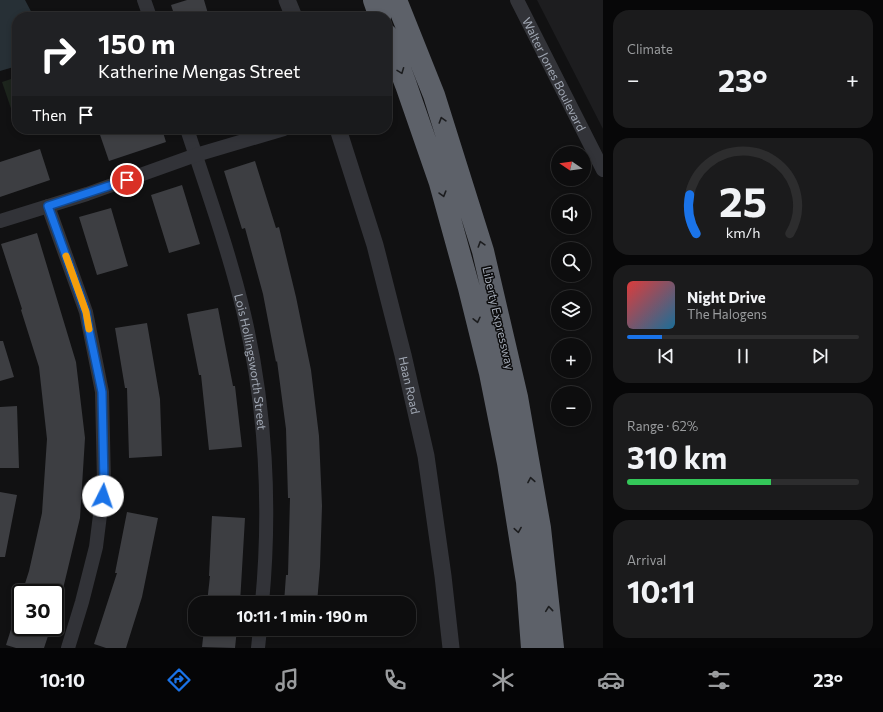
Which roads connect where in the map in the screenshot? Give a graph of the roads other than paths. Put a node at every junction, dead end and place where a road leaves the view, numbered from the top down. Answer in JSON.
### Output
{"nodes":[{"id":1,"x":144,"y":0,"type":"edge"},
{"id":2,"x":287,"y":0,"type":"edge"},
{"id":3,"x":374,"y":0,"type":"edge"},
{"id":4,"x":396,"y":0,"type":"edge"},
{"id":5,"x":516,"y":0,"type":"edge"},
{"id":6,"x":148,"y":12,"type":"edge"},
{"id":7,"x":292,"y":12,"type":"edge"},
{"id":8,"x":378,"y":12,"type":"edge"},
{"id":9,"x":392,"y":48,"type":"edge"},
{"id":10,"x":189,"y":134,"type":"edge"},
{"id":11,"x":268,"y":134,"type":"edge"},
{"id":12,"x":340,"y":134,"type":"edge"},
{"id":13,"x":196,"y":156,"type":"junction"},
{"id":14,"x":603,"y":170,"type":"edge"},
{"id":15,"x":48,"y":206,"type":"junction"},
{"id":16,"x":0,"y":221,"type":"edge"},
{"id":17,"x":263,"y":596,"type":"edge"},
{"id":18,"x":259,"y":636,"type":"edge"},
{"id":19,"x":68,"y":648,"type":"edge"},
{"id":20,"x":258,"y":648,"type":"edge"},
{"id":21,"x":450,"y":648,"type":"edge"},
{"id":22,"x":532,"y":648,"type":"edge"},
{"id":23,"x":553,"y":648,"type":"edge"}],
"edges":[{"from":1,"to":6,"type":"street"},
{"from":2,"to":7,"type":"street"},
{"from":3,"to":8,"type":"highway"},
{"from":23,"to":4,"type":"highway","name":"Liberty Expressway","one_way":true},
{"from":5,"to":14,"type":"street","name":"Walter Jones Boulevard"},
{"from":9,"to":22,"type":"highway","name":"Liberty Expressway","one_way":true},
{"from":10,"to":13,"type":"street","name":"Lois Hollingsworth Street"},
{"from":11,"to":13,"type":"street"},
{"from":12,"to":21,"type":"street","name":"Haan Road"},
{"from":13,"to":15,"type":"street"},
{"from":13,"to":17,"type":"street","name":"Lois Hollingsworth Street"},
{"from":15,"to":16,"type":"street"},
{"from":15,"to":19,"type":"street"},
{"from":18,"to":20,"type":"street"}]}
